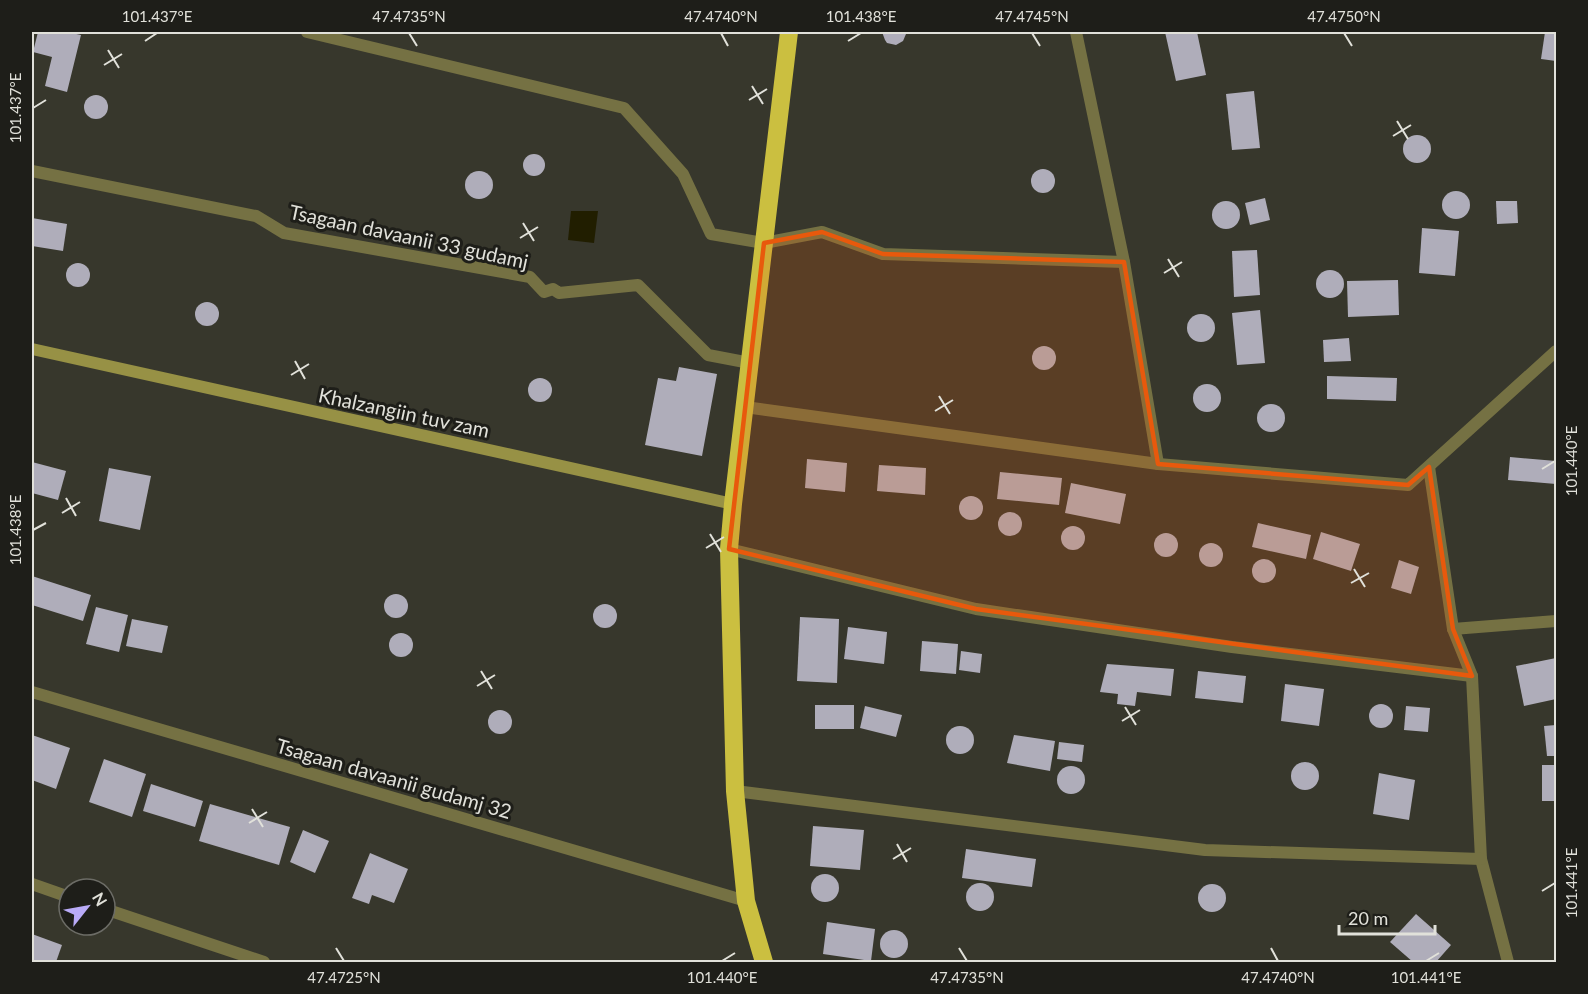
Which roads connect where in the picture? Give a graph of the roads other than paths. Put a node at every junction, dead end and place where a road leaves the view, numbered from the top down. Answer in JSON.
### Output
{"nodes":[{"id":1,"x":307,"y":32,"type":"edge"},
{"id":2,"x":789,"y":32,"type":"edge"},
{"id":3,"x":1076,"y":32,"type":"edge"},
{"id":4,"x":32,"y":171,"type":"edge"},
{"id":5,"x":764,"y":243,"type":"junction"},
{"id":6,"x":1124,"y":262,"type":"junction"},
{"id":7,"x":32,"y":349,"type":"edge"},
{"id":8,"x":1557,"y":351,"type":"edge"},
{"id":9,"x":750,"y":363,"type":"junction"},
{"id":10,"x":745,"y":407,"type":"junction"},
{"id":11,"x":1158,"y":464,"type":"junction"},
{"id":12,"x":1429,"y":467,"type":"junction"},
{"id":13,"x":733,"y":504,"type":"junction"},
{"id":14,"x":729,"y":549,"type":"junction"},
{"id":15,"x":1557,"y":621,"type":"edge"},
{"id":16,"x":1453,"y":629,"type":"junction"},
{"id":17,"x":1472,"y":676,"type":"junction"},
{"id":18,"x":32,"y":692,"type":"edge"},
{"id":19,"x":735,"y":791,"type":"junction"},
{"id":20,"x":1481,"y":859,"type":"junction"},
{"id":21,"x":32,"y":884,"type":"edge"},
{"id":22,"x":57,"y":893,"type":"edge"},
{"id":23,"x":746,"y":901,"type":"junction"},
{"id":24,"x":117,"y":913,"type":"edge"},
{"id":25,"x":264,"y":963,"type":"edge"},
{"id":26,"x":764,"y":963,"type":"edge"},
{"id":27,"x":1508,"y":963,"type":"edge"}],
"edges":[{"from":1,"to":5,"type":"street"},
{"from":2,"to":5,"type":"highway"},
{"from":3,"to":6,"type":"street"},
{"from":4,"to":9,"type":"street","name":"Tsagaan davaanii 33 gudamj"},
{"from":5,"to":6,"type":"street"},
{"from":5,"to":9,"type":"highway"},
{"from":6,"to":11,"type":"street"},
{"from":7,"to":13,"type":"street","name":"Khalzangiin tuv zam"},
{"from":8,"to":12,"type":"street"},
{"from":9,"to":10,"type":"highway"},
{"from":10,"to":11,"type":"street"},
{"from":10,"to":13,"type":"highway"},
{"from":11,"to":12,"type":"street"},
{"from":12,"to":16,"type":"street"},
{"from":13,"to":14,"type":"highway"},
{"from":14,"to":17,"type":"street"},
{"from":14,"to":19,"type":"highway"},
{"from":15,"to":16,"type":"street"},
{"from":16,"to":17,"type":"street"},
{"from":17,"to":20,"type":"street"},
{"from":18,"to":23,"type":"street","name":"Tsagaan davaanii gudamj 32"},
{"from":19,"to":20,"type":"street"},
{"from":19,"to":23,"type":"highway"},
{"from":20,"to":27,"type":"street"},
{"from":21,"to":22,"type":"street"},
{"from":23,"to":26,"type":"highway"},
{"from":24,"to":25,"type":"street"}]}
